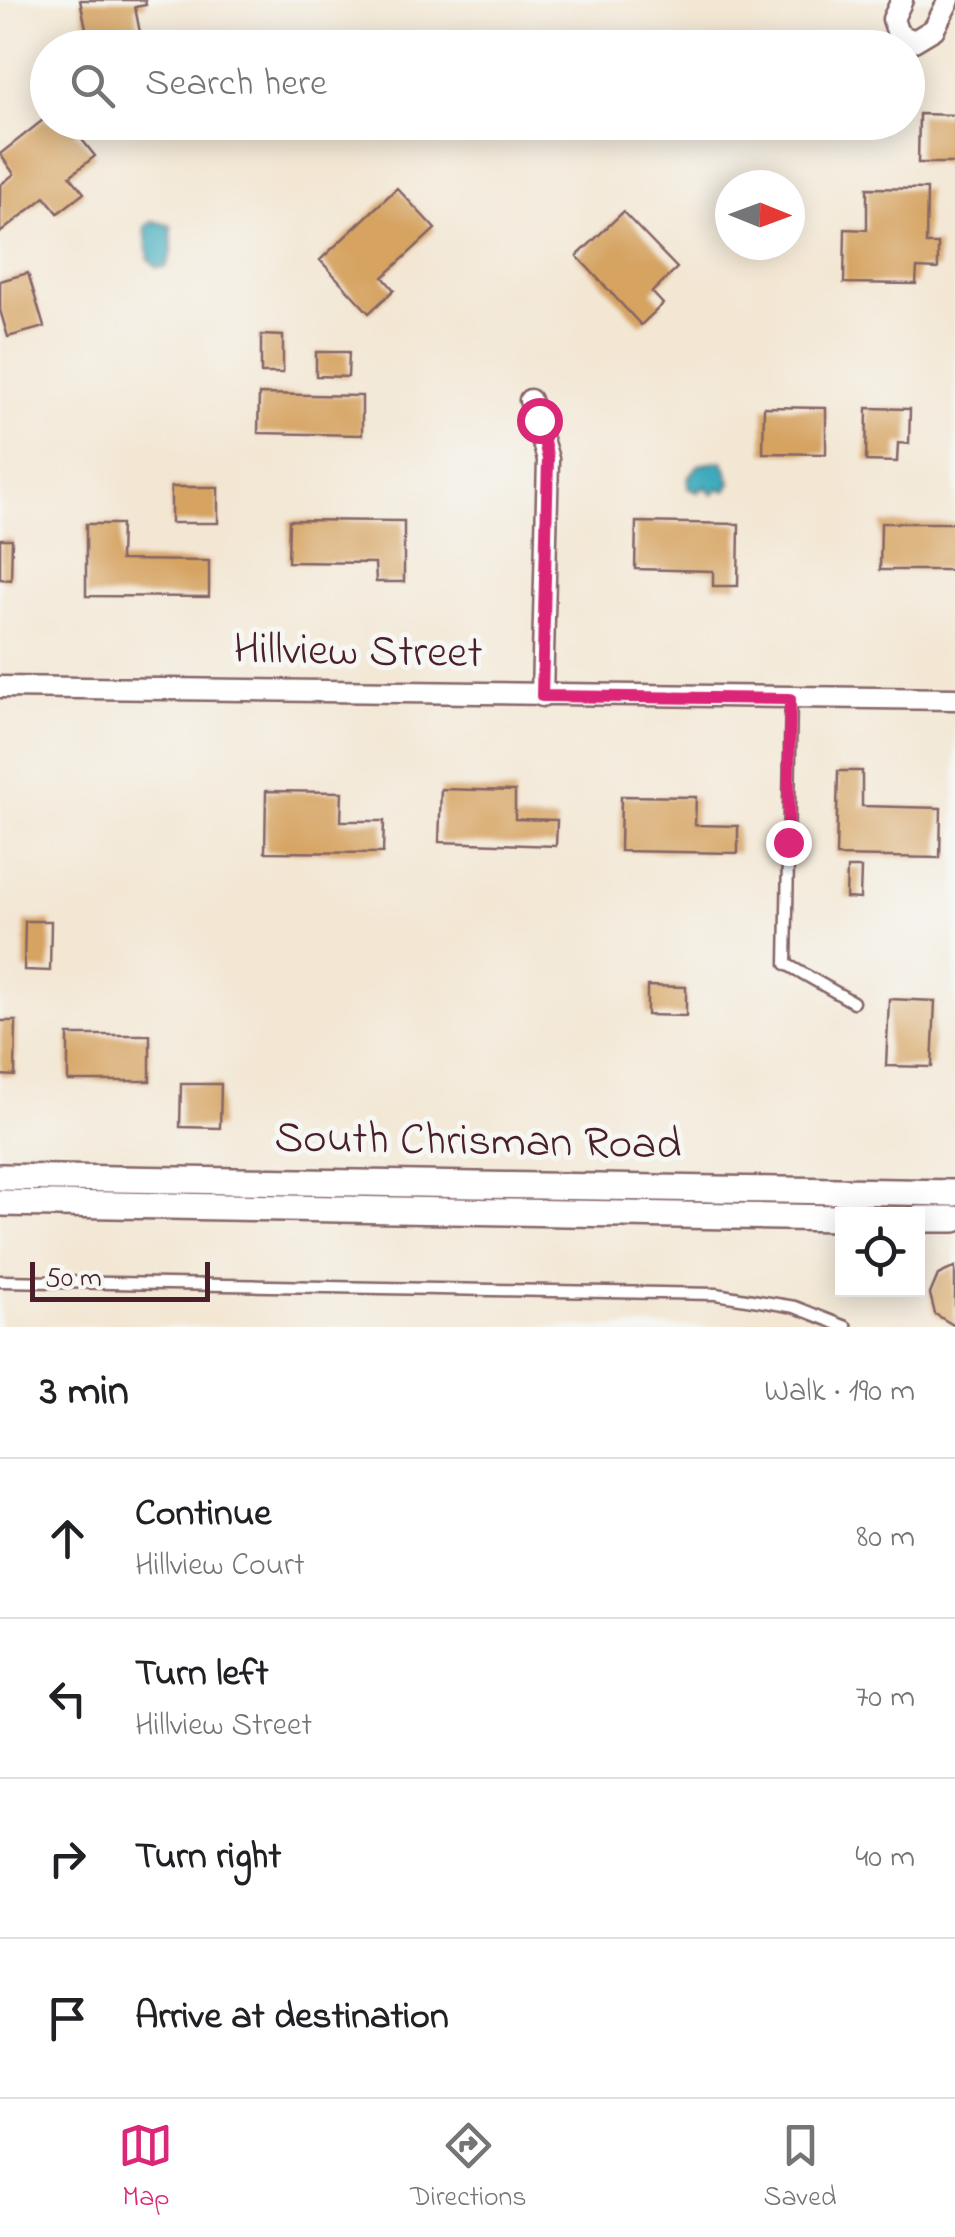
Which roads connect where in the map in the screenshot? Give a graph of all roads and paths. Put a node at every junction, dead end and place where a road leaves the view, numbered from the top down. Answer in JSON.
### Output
{"nodes":[{"id":1,"x":902,"y":0,"type":"edge"},
{"id":2,"x":949,"y":0,"type":"edge"},
{"id":3,"x":897,"y":30,"type":"edge"},
{"id":4,"x":925,"y":34,"type":"edge"},
{"id":5,"x":530,"y":400,"type":"dead end"},
{"id":6,"x":0,"y":688,"type":"edge"},
{"id":7,"x":542,"y":696,"type":"junction"},
{"id":8,"x":955,"y":698,"type":"edge"},
{"id":9,"x":790,"y":699,"type":"junction"},
{"id":10,"x":853,"y":1002,"type":"dead end"},
{"id":11,"x":0,"y":1177,"type":"edge"},
{"id":12,"x":955,"y":1193,"type":"edge"},
{"id":13,"x":0,"y":1203,"type":"edge"},
{"id":14,"x":323,"y":1208,"type":"junction"},
{"id":15,"x":0,"y":1215,"type":"edge"},
{"id":16,"x":835,"y":1218,"type":"edge"},
{"id":17,"x":925,"y":1219,"type":"edge"},
{"id":18,"x":955,"y":1219,"type":"edge"},
{"id":19,"x":0,"y":1282,"type":"edge"},
{"id":20,"x":846,"y":1327,"type":"edge"}],
"edges":[{"from":1,"to":3,"type":"street"},
{"from":2,"to":4,"type":"street"},
{"from":5,"to":7,"type":"street"},
{"from":6,"to":7,"type":"street","name":"Hillview Street"},
{"from":7,"to":9,"type":"street","name":"Hillview Street"},
{"from":8,"to":9,"type":"street","name":"Hillview Street"},
{"from":9,"to":10,"type":"lane"},
{"from":11,"to":12,"type":"street","name":"South Chrisman Road"},
{"from":13,"to":14,"type":"street","name":"South Chrisman Road"},
{"from":14,"to":15,"type":"street"},
{"from":14,"to":16,"type":"street","name":"South Chrisman Road"},
{"from":17,"to":18,"type":"street"},
{"from":19,"to":20,"type":"lane"}]}
